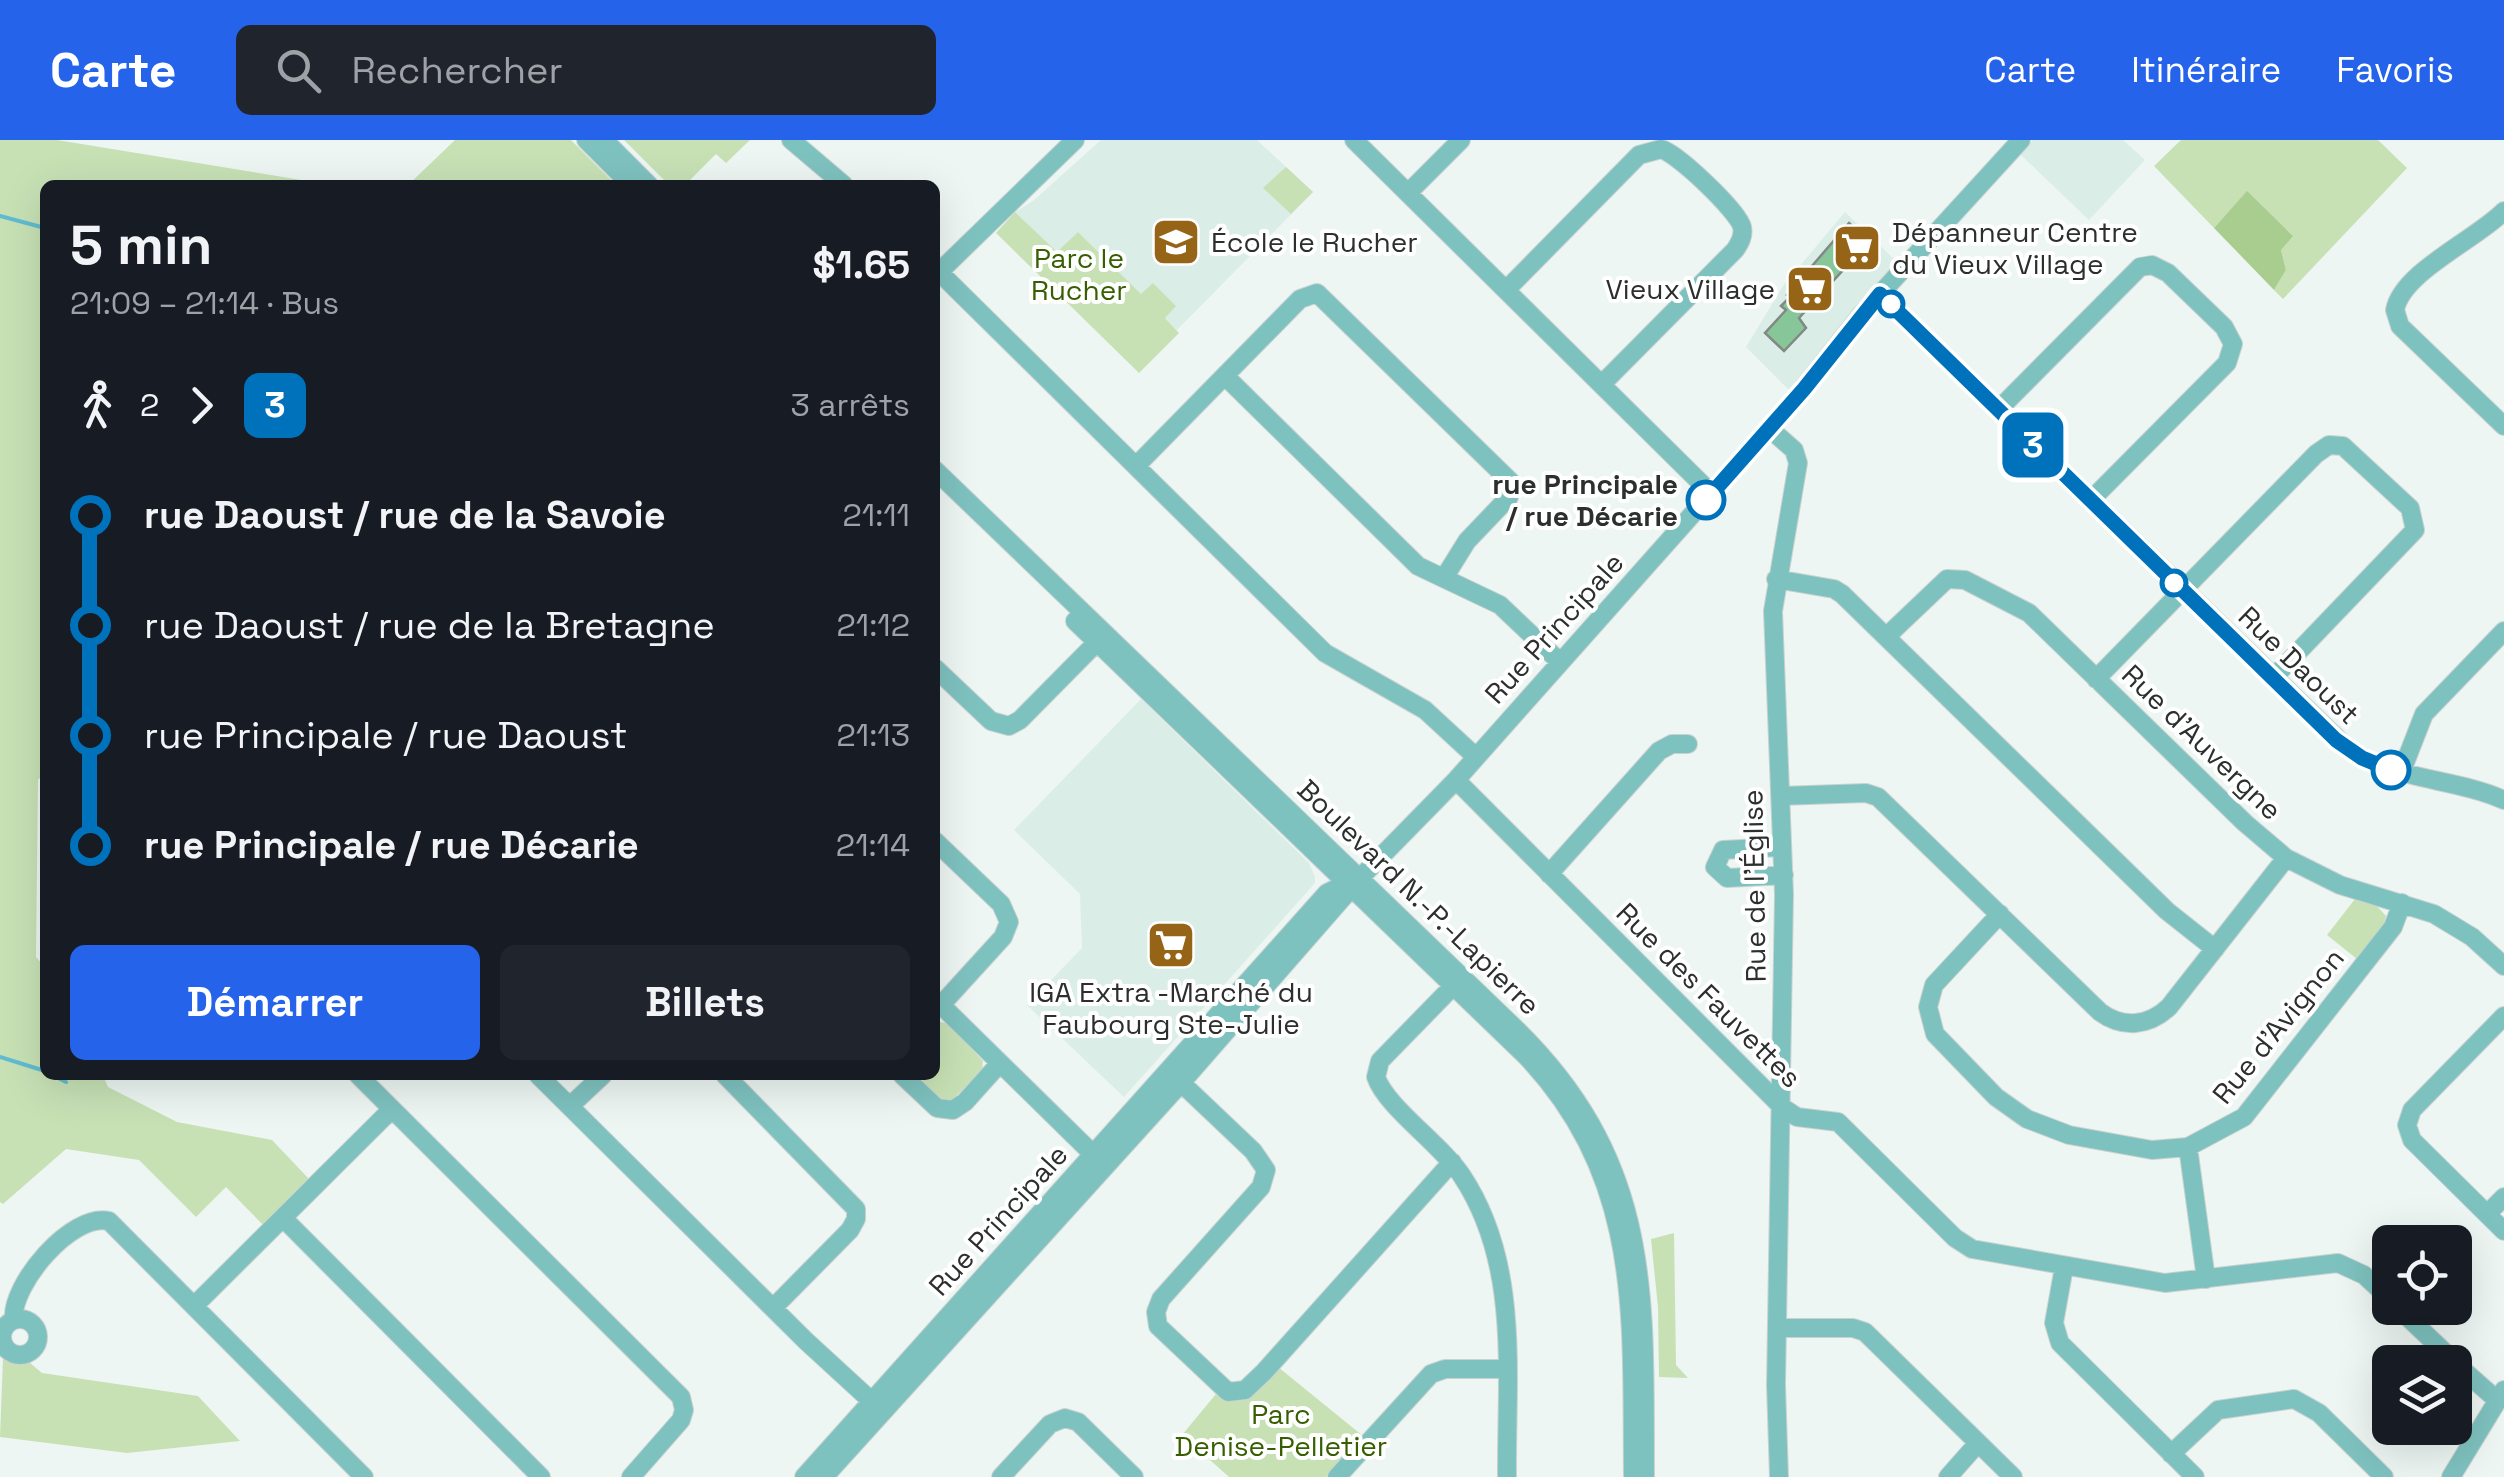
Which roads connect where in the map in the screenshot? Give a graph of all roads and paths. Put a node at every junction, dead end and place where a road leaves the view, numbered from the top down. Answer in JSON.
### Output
{"nodes":[{"id":1,"x":586,"y":140,"type":"edge"},
{"id":2,"x":604,"y":140,"type":"edge"},
{"id":3,"x":792,"y":140,"type":"edge"},
{"id":4,"x":1075,"y":140,"type":"edge"},
{"id":5,"x":1354,"y":140,"type":"edge"},
{"id":6,"x":1461,"y":140,"type":"edge"},
{"id":7,"x":2020,"y":140,"type":"edge"},
{"id":8,"x":626,"y":180,"type":"edge"},
{"id":9,"x":644,"y":180,"type":"edge"},
{"id":10,"x":838,"y":180,"type":"edge"},
{"id":11,"x":1408,"y":193,"type":"junction"},
{"id":12,"x":2504,"y":210,"type":"edge"},
{"id":13,"x":940,"y":268,"type":"edge"},
{"id":14,"x":940,"y":276,"type":"edge"},
{"id":15,"x":1506,"y":290,"type":"junction"},
{"id":16,"x":1880,"y":294,"type":"junction"},
{"id":17,"x":1225,"y":376,"type":"junction"},
{"id":18,"x":1602,"y":384,"type":"junction"},
{"id":19,"x":1998,"y":410,"type":"junction"},
{"id":20,"x":2504,"y":426,"type":"edge"},
{"id":21,"x":1770,"y":428,"type":"junction"},
{"id":22,"x":1136,"y":466,"type":"junction"},
{"id":23,"x":940,"y":475,"type":"edge"},
{"id":24,"x":940,"y":491,"type":"edge"},
{"id":25,"x":1711,"y":493,"type":"junction"},
{"id":26,"x":2090,"y":502,"type":"junction"},
{"id":27,"x":1444,"y":578,"type":"junction"},
{"id":28,"x":1776,"y":578,"type":"junction"},
{"id":29,"x":2182,"y":590,"type":"junction"},
{"id":30,"x":2504,"y":631,"type":"edge"},
{"id":31,"x":1887,"y":636,"type":"junction"},
{"id":32,"x":1101,"y":638,"type":"junction"},
{"id":33,"x":1560,"y":662,"type":"junction"},
{"id":34,"x":940,"y":673,"type":"edge"},
{"id":35,"x":2273,"y":678,"type":"junction"},
{"id":36,"x":2096,"y":679,"type":"junction"},
{"id":37,"x":1688,"y":744,"type":"dead end"},
{"id":38,"x":1476,"y":757,"type":"junction"},
{"id":39,"x":2401,"y":773,"type":"junction"},
{"id":40,"x":1456,"y":780,"type":"junction"},
{"id":41,"x":1780,"y":796,"type":"junction"},
{"id":42,"x":2504,"y":800,"type":"edge"},
{"id":43,"x":940,"y":846,"type":"edge"},
{"id":44,"x":1782,"y":847,"type":"junction"},
{"id":45,"x":2286,"y":858,"type":"junction"},
{"id":46,"x":1549,"y":874,"type":"junction"},
{"id":47,"x":1784,"y":875,"type":"junction"},
{"id":48,"x":1353,"y":883,"type":"junction"},
{"id":49,"x":2402,"y":903,"type":"junction"},
{"id":50,"x":2000,"y":914,"type":"junction"},
{"id":51,"x":2215,"y":949,"type":"junction"},
{"id":52,"x":2504,"y":966,"type":"edge"},
{"id":53,"x":1457,"y":982,"type":"junction"},
{"id":54,"x":940,"y":1005,"type":"edge"},
{"id":55,"x":940,"y":1009,"type":"edge"},
{"id":56,"x":2504,"y":1016,"type":"edge"},
{"id":57,"x":1000,"y":1063,"type":"junction"},
{"id":58,"x":1176,"y":1078,"type":"junction"},
{"id":59,"x":363,"y":1080,"type":"edge"},
{"id":60,"x":543,"y":1080,"type":"edge"},
{"id":61,"x":597,"y":1080,"type":"edge"},
{"id":62,"x":730,"y":1080,"type":"edge"},
{"id":63,"x":907,"y":1080,"type":"edge"},
{"id":64,"x":570,"y":1106,"type":"junction"},
{"id":65,"x":1782,"y":1107,"type":"junction"},
{"id":66,"x":392,"y":1109,"type":"junction"},
{"id":67,"x":2188,"y":1147,"type":"junction"},
{"id":68,"x":1098,"y":1160,"type":"junction"},
{"id":69,"x":1452,"y":1162,"type":"junction"},
{"id":70,"x":2504,"y":1197,"type":"edge"},
{"id":71,"x":2487,"y":1214,"type":"junction"},
{"id":72,"x":283,"y":1218,"type":"junction"},
{"id":73,"x":2504,"y":1231,"type":"edge"},
{"id":74,"x":2064,"y":1267,"type":"junction"},
{"id":75,"x":2206,"y":1279,"type":"junction"},
{"id":76,"x":2372,"y":1282,"type":"edge"},
{"id":77,"x":194,"y":1305,"type":"junction"},
{"id":78,"x":773,"y":1308,"type":"junction"},
{"id":79,"x":14,"y":1320,"type":"dead end"},
{"id":80,"x":2416,"y":1325,"type":"edge"},
{"id":81,"x":1778,"y":1328,"type":"junction"},
{"id":82,"x":2436,"y":1345,"type":"edge"},
{"id":83,"x":1506,"y":1369,"type":"junction"},
{"id":84,"x":2472,"y":1375,"type":"edge"},
{"id":85,"x":2501,"y":1395,"type":"edge"},
{"id":86,"x":878,"y":1406,"type":"junction"},
{"id":87,"x":1978,"y":1443,"type":"junction"},
{"id":88,"x":2171,"y":1454,"type":"junction"},
{"id":89,"x":364,"y":1477,"type":"edge"},
{"id":90,"x":541,"y":1477,"type":"edge"},
{"id":91,"x":631,"y":1477,"type":"edge"},
{"id":92,"x":804,"y":1477,"type":"edge"},
{"id":93,"x":824,"y":1477,"type":"edge"},
{"id":94,"x":1002,"y":1477,"type":"edge"},
{"id":95,"x":1134,"y":1477,"type":"edge"},
{"id":96,"x":1337,"y":1477,"type":"edge"},
{"id":97,"x":1507,"y":1477,"type":"edge"},
{"id":98,"x":1633,"y":1477,"type":"edge"},
{"id":99,"x":1645,"y":1477,"type":"edge"},
{"id":100,"x":1778,"y":1477,"type":"edge"},
{"id":101,"x":1948,"y":1477,"type":"edge"},
{"id":102,"x":2013,"y":1477,"type":"edge"},
{"id":103,"x":2195,"y":1477,"type":"edge"},
{"id":104,"x":2384,"y":1477,"type":"edge"},
{"id":105,"x":2451,"y":1477,"type":"edge"}],
"edges":[{"from":1,"to":8,"type":"street"},
{"from":2,"to":9,"type":"street"},
{"from":3,"to":10,"type":"street"},
{"from":4,"to":13,"type":"street"},
{"from":5,"to":11,"type":"street"},
{"from":6,"to":11,"type":"street"},
{"from":7,"to":16,"type":"street","name":"Rue Principale"},
{"from":11,"to":15,"type":"street"},
{"from":12,"to":20,"type":"street"},
{"from":14,"to":22,"type":"street"},
{"from":15,"to":18,"type":"street"},
{"from":15,"to":18,"type":"street"},
{"from":16,"to":19,"type":"street","name":"Rue Daoust"},
{"from":16,"to":21,"type":"street","name":"Rue Principale"},
{"from":17,"to":22,"type":"street"},
{"from":17,"to":27,"type":"street"},
{"from":17,"to":27,"type":"street"},
{"from":18,"to":25,"type":"street"},
{"from":19,"to":26,"type":"street","name":"Rue Daoust"},
{"from":19,"to":26,"type":"street"},
{"from":21,"to":25,"type":"street","name":"Rue Principale"},
{"from":21,"to":28,"type":"street","name":"Rue de l'Église"},
{"from":22,"to":38,"type":"street"},
{"from":23,"to":32,"type":"street","name":"Boulevard N.-P.-Lapierre"},
{"from":24,"to":32,"type":"street","name":"Boulevard N.-P.-Lapierre"},
{"from":25,"to":33,"type":"street","name":"Rue Principale"},
{"from":26,"to":29,"type":"street","name":"Rue Daoust"},
{"from":27,"to":33,"type":"street"},
{"from":28,"to":31,"type":"street"},
{"from":28,"to":41,"type":"street","name":"Rue de l'Église"},
{"from":29,"to":35,"type":"street","name":"Rue Daoust"},
{"from":29,"to":35,"type":"street"},
{"from":29,"to":36,"type":"street"},
{"from":30,"to":39,"type":"street"},
{"from":31,"to":36,"type":"street","name":"Rue d'Auvergne"},
{"from":31,"to":51,"type":"street"},
{"from":32,"to":34,"type":"street"},
{"from":32,"to":48,"type":"street","name":"Boulevard N.-P.-Lapierre"},
{"from":33,"to":38,"type":"street","name":"Rue Principale"},
{"from":35,"to":39,"type":"street","name":"Rue Daoust"},
{"from":36,"to":45,"type":"street","name":"Rue d'Auvergne"},
{"from":37,"to":46,"type":"street"},
{"from":38,"to":40,"type":"street","name":"Rue Principale"},
{"from":39,"to":42,"type":"street","name":"Rue Daoust"},
{"from":40,"to":46,"type":"street","name":"Rue des Fauvettes"},
{"from":40,"to":48,"type":"street","name":"Rue Principale"},
{"from":41,"to":44,"type":"street","name":"Rue de l'Église"},
{"from":41,"to":50,"type":"street"},
{"from":43,"to":54,"type":"street"},
{"from":44,"to":47,"type":"street","name":"Rue de l'Église"},
{"from":44,"to":47,"type":"street"},
{"from":45,"to":49,"type":"street","name":"Rue d'Auvergne"},
{"from":45,"to":51,"type":"street"},
{"from":46,"to":65,"type":"street","name":"Rue des Fauvettes"},
{"from":47,"to":65,"type":"street","name":"Rue de l'Église"},
{"from":48,"to":53,"type":"street","name":"Boulevard N.-P.-Lapierre"},
{"from":48,"to":58,"type":"street","name":"Rue Principale"},
{"from":49,"to":52,"type":"street","name":"Rue d'Auvergne"},
{"from":49,"to":67,"type":"street","name":"Rue d'Avignon"},
{"from":50,"to":51,"type":"street"},
{"from":50,"to":67,"type":"street","name":"Rue d'Avignon"},
{"from":53,"to":69,"type":"street"},
{"from":53,"to":98,"type":"street","name":"Boulevard N.-P.-Lapierre"},
{"from":53,"to":99,"type":"street","name":"Boulevard N.-P.-Lapierre"},
{"from":55,"to":57,"type":"street"},
{"from":56,"to":71,"type":"street"},
{"from":57,"to":63,"type":"street"},
{"from":57,"to":68,"type":"street"},
{"from":58,"to":68,"type":"street","name":"Rue Principale"},
{"from":58,"to":69,"type":"street"},
{"from":59,"to":66,"type":"street"},
{"from":60,"to":64,"type":"street"},
{"from":61,"to":64,"type":"street"},
{"from":62,"to":78,"type":"street"},
{"from":64,"to":78,"type":"street"},
{"from":65,"to":74,"type":"street","name":"Rue des Fauvettes"},
{"from":65,"to":81,"type":"street","name":"Rue de l'Église"},
{"from":66,"to":72,"type":"street"},
{"from":66,"to":91,"type":"street"},
{"from":67,"to":75,"type":"street"},
{"from":68,"to":86,"type":"street","name":"Rue Principale"},
{"from":69,"to":83,"type":"street"},
{"from":70,"to":71,"type":"street"},
{"from":71,"to":73,"type":"street"},
{"from":72,"to":77,"type":"street"},
{"from":72,"to":90,"type":"street"},
{"from":74,"to":75,"type":"street","name":"Rue des Fauvettes"},
{"from":74,"to":88,"type":"street"},
{"from":75,"to":76,"type":"street","name":"Rue des Fauvettes"},
{"from":77,"to":79,"type":"street"},
{"from":77,"to":89,"type":"street"},
{"from":78,"to":86,"type":"street"},
{"from":80,"to":82,"type":"street"},
{"from":81,"to":87,"type":"street"},
{"from":81,"to":100,"type":"street","name":"Rue de l'Église"},
{"from":83,"to":96,"type":"street"},
{"from":83,"to":97,"type":"street"},
{"from":84,"to":85,"type":"street"},
{"from":85,"to":105,"type":"street"},
{"from":86,"to":92,"type":"street","name":"Rue Principale"},
{"from":86,"to":93,"type":"street","name":"Rue Principale"},
{"from":87,"to":101,"type":"street"},
{"from":87,"to":102,"type":"street"},
{"from":88,"to":103,"type":"street"},
{"from":88,"to":104,"type":"street"},
{"from":94,"to":95,"type":"street"}]}
